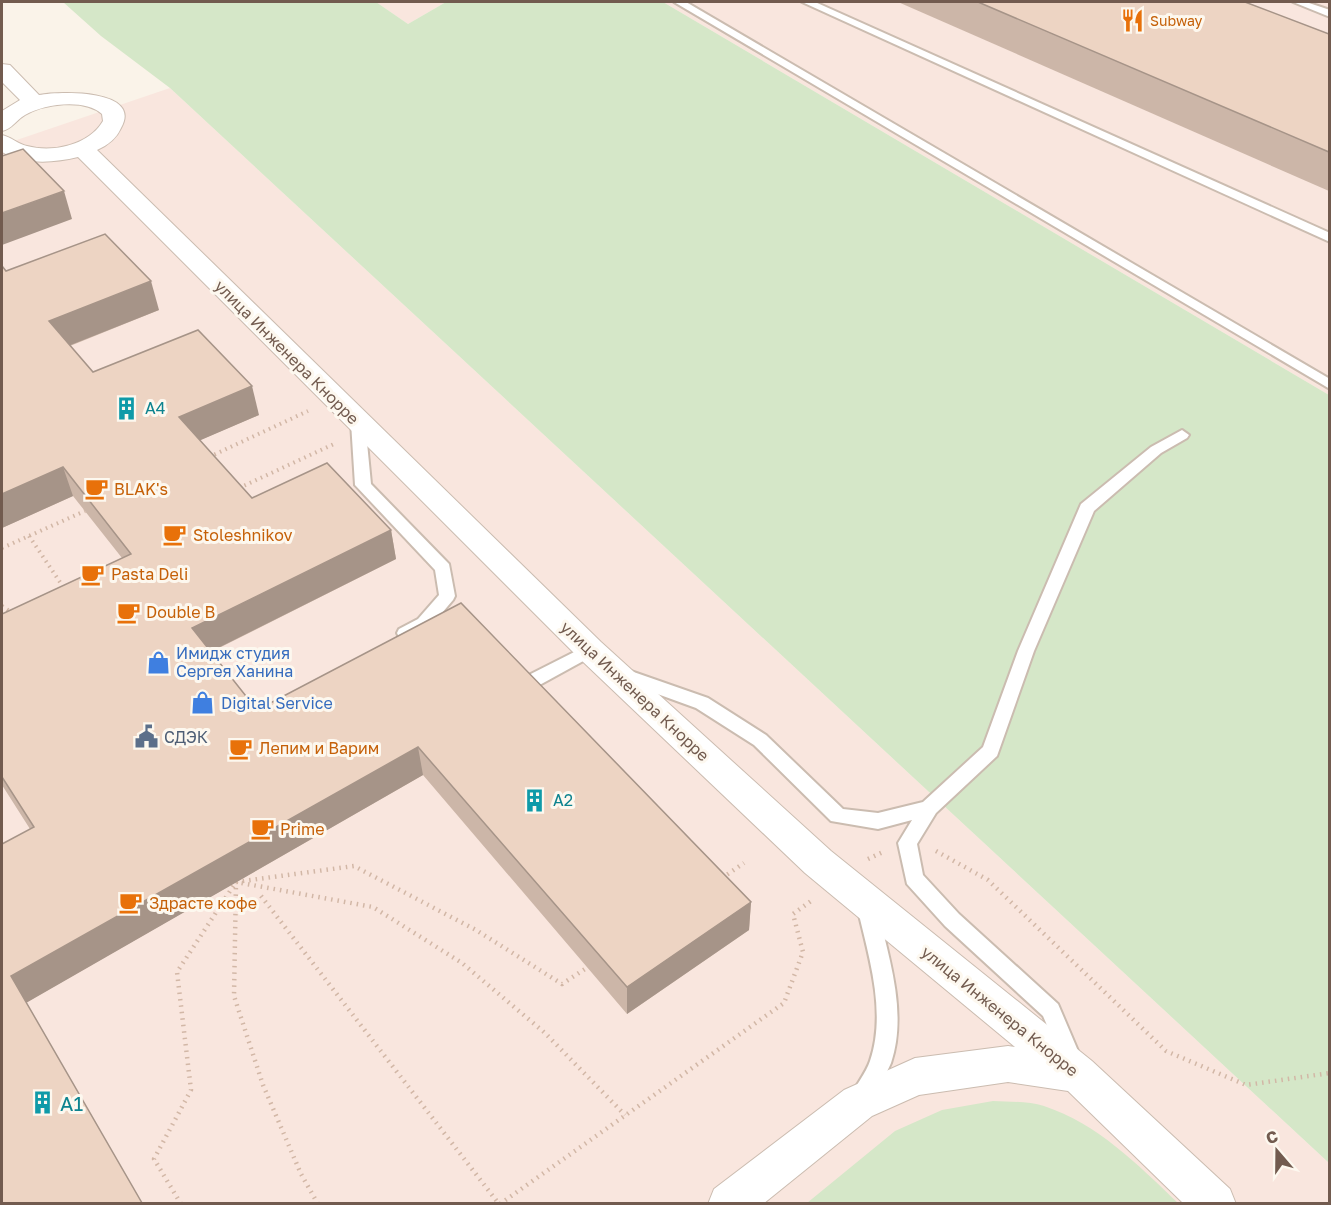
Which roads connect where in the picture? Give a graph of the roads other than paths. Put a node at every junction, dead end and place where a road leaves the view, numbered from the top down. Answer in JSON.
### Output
{"nodes":[{"id":1,"x":679,"y":2,"type":"edge"},
{"id":2,"x":807,"y":2,"type":"edge"},
{"id":3,"x":1298,"y":2,"type":"edge"},
{"id":4,"x":1329,"y":14,"type":"edge"},
{"id":5,"x":2,"y":70,"type":"edge"},
{"id":6,"x":35,"y":103,"type":"junction"},
{"id":7,"x":2,"y":124,"type":"edge"},
{"id":8,"x":2,"y":142,"type":"edge"},
{"id":9,"x":82,"y":148,"type":"junction"},
{"id":10,"x":1329,"y":238,"type":"edge"},
{"id":11,"x":1329,"y":385,"type":"edge"},
{"id":12,"x":348,"y":432,"type":"junction"},
{"id":13,"x":1182,"y":435,"type":"dead end"},
{"id":14,"x":395,"y":639,"type":"edge"},
{"id":15,"x":601,"y":660,"type":"junction"},
{"id":16,"x":519,"y":688,"type":"edge"},
{"id":17,"x":929,"y":808,"type":"junction"},
{"id":18,"x":866,"y":902,"type":"junction"},
{"id":19,"x":1078,"y":1074,"type":"junction"},
{"id":20,"x":858,"y":1103,"type":"junction"},
{"id":21,"x":729,"y":1203,"type":"edge"},
{"id":22,"x":1215,"y":1203,"type":"edge"}],
"edges":[{"from":1,"to":11,"type":"lane"},
{"from":2,"to":10,"type":"lane"},
{"from":3,"to":4,"type":"lane"},
{"from":5,"to":6,"type":"street"},
{"from":6,"to":7,"type":"street"},
{"from":6,"to":9,"type":"street"},
{"from":8,"to":9,"type":"street"},
{"from":9,"to":12,"type":"street","name":"улица Инженера Кнорре"},
{"from":12,"to":14,"type":"lane"},
{"from":12,"to":15,"type":"street","name":"улица Инженера Кнорре"},
{"from":13,"to":17,"type":"lane"},
{"from":15,"to":16,"type":"lane"},
{"from":15,"to":17,"type":"lane"},
{"from":15,"to":18,"type":"street","name":"улица Инженера Кнорре"},
{"from":17,"to":19,"type":"lane"},
{"from":18,"to":19,"type":"street","name":"улица Инженера Кнорре"},
{"from":18,"to":20,"type":"lane"},
{"from":19,"to":20,"type":"street"},
{"from":19,"to":22,"type":"street","name":"улица Инженера Кнорре"},
{"from":20,"to":21,"type":"street"}]}
